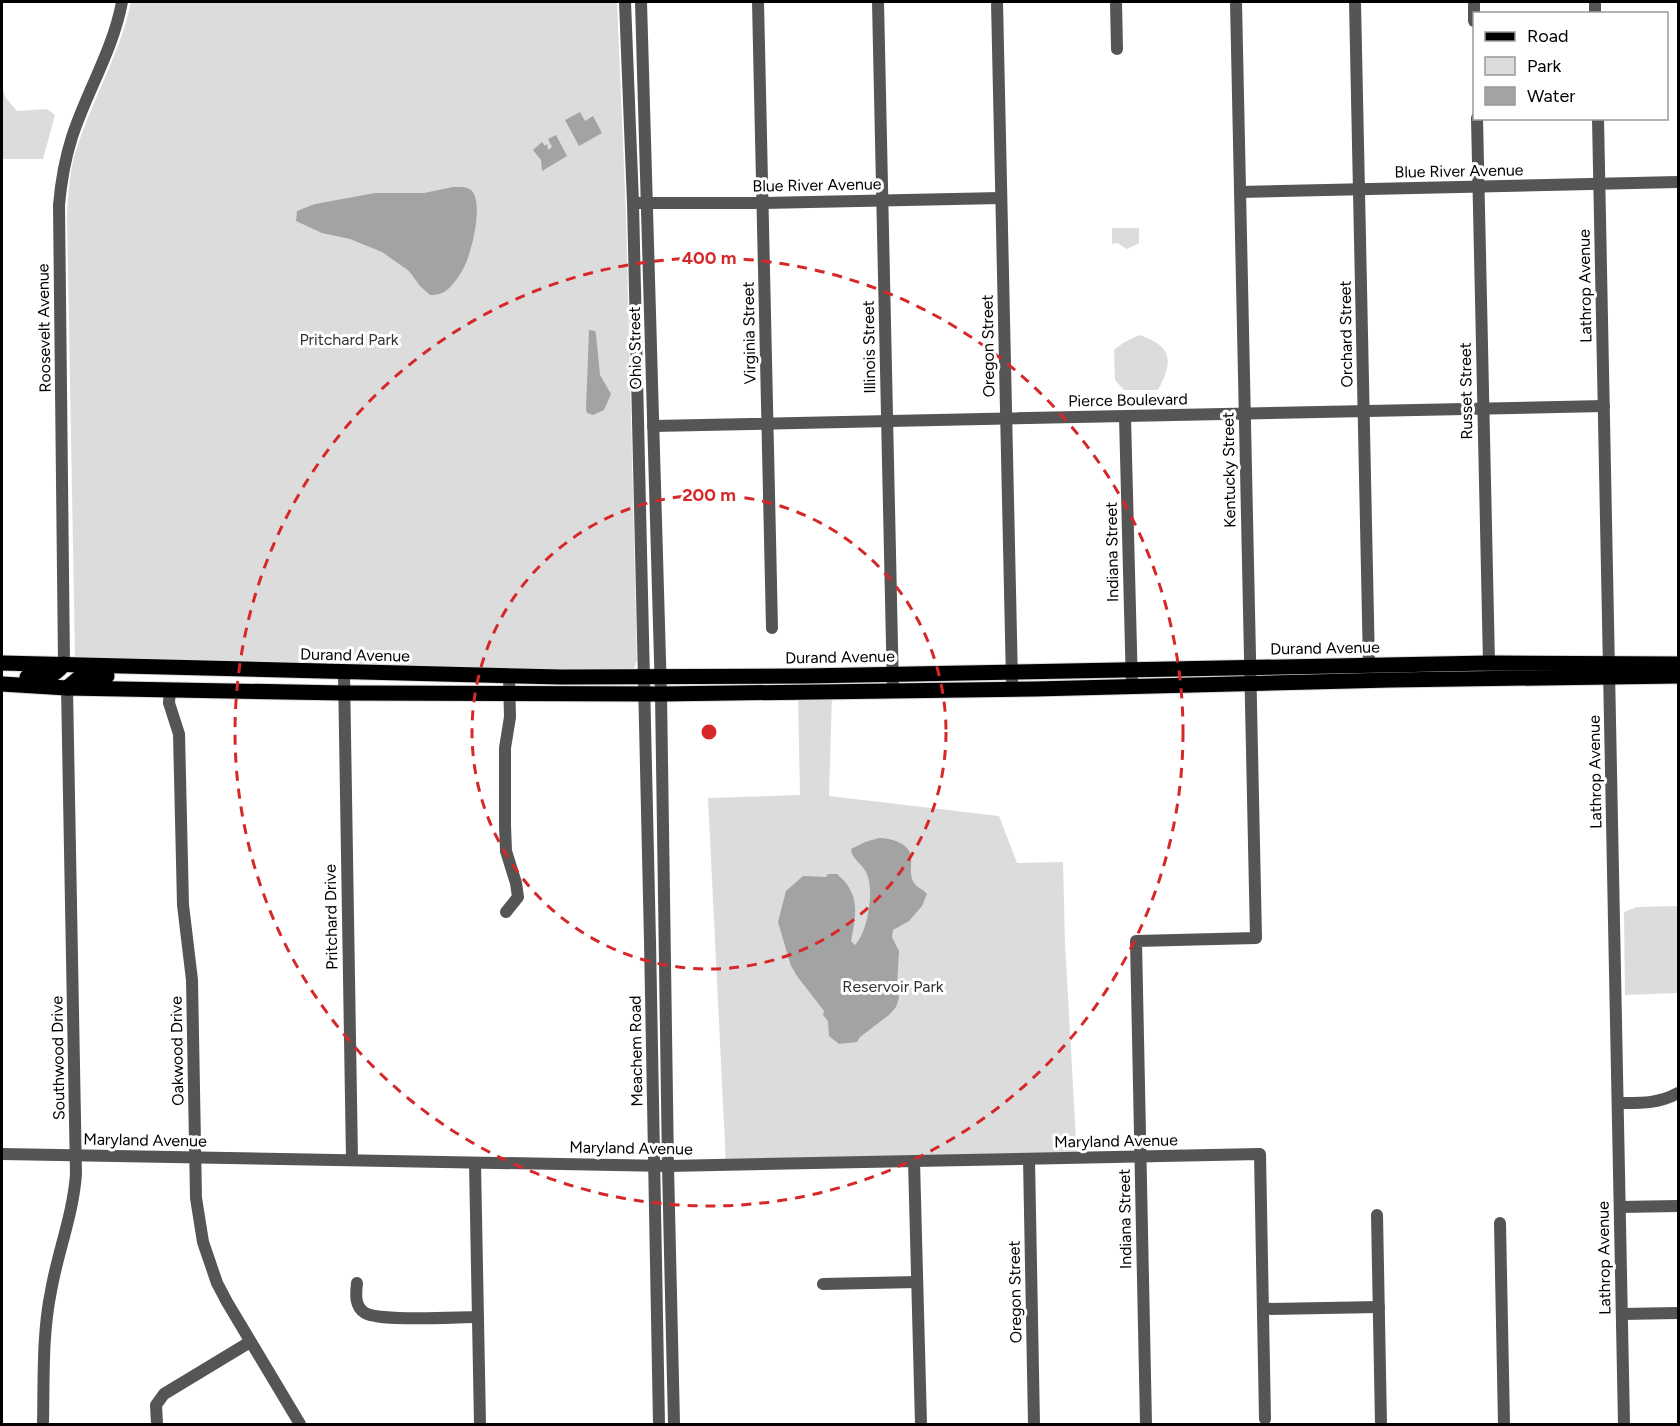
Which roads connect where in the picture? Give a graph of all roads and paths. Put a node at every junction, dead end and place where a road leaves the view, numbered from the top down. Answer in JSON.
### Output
{"nodes":[{"id":1,"x":122,"y":2,"type":"edge"},
{"id":2,"x":625,"y":2,"type":"edge"},
{"id":3,"x":641,"y":2,"type":"edge"},
{"id":4,"x":758,"y":2,"type":"edge"},
{"id":5,"x":878,"y":2,"type":"edge"},
{"id":6,"x":997,"y":2,"type":"edge"},
{"id":7,"x":1116,"y":2,"type":"edge"},
{"id":8,"x":1236,"y":2,"type":"edge"},
{"id":9,"x":1355,"y":2,"type":"edge"},
{"id":10,"x":1117,"y":49,"type":"dead end"},
{"id":11,"x":1477,"y":120,"type":"edge"},
{"id":12,"x":1598,"y":120,"type":"edge"},
{"id":13,"x":1678,"y":182,"type":"edge"},
{"id":14,"x":1599,"y":184,"type":"junction"},
{"id":15,"x":1478,"y":187,"type":"junction"},
{"id":16,"x":1359,"y":190,"type":"junction"},
{"id":17,"x":1240,"y":192,"type":"junction"},
{"id":18,"x":1001,"y":198,"type":"junction"},
{"id":19,"x":882,"y":200,"type":"junction"},
{"id":20,"x":633,"y":203,"type":"junction"},
{"id":21,"x":648,"y":203,"type":"junction"},
{"id":22,"x":763,"y":203,"type":"junction"},
{"id":23,"x":1604,"y":406,"type":"junction"},
{"id":24,"x":1483,"y":409,"type":"junction"},
{"id":25,"x":1364,"y":411,"type":"junction"},
{"id":26,"x":1245,"y":414,"type":"junction"},
{"id":27,"x":1125,"y":417,"type":"junction"},
{"id":28,"x":1006,"y":419,"type":"junction"},
{"id":29,"x":887,"y":422,"type":"junction"},
{"id":30,"x":768,"y":424,"type":"junction"},
{"id":31,"x":653,"y":426,"type":"junction"},
{"id":32,"x":772,"y":628,"type":"dead end"},
{"id":33,"x":2,"y":663,"type":"edge"},
{"id":34,"x":1489,"y":663,"type":"junction"},
{"id":35,"x":64,"y":664,"type":"junction"},
{"id":36,"x":1678,"y":664,"type":"edge"},
{"id":37,"x":1369,"y":666,"type":"junction"},
{"id":38,"x":1250,"y":668,"type":"junction"},
{"id":39,"x":180,"y":669,"type":"junction"},
{"id":40,"x":1131,"y":670,"type":"junction"},
{"id":41,"x":1610,"y":670,"type":"junction"},
{"id":42,"x":1012,"y":672,"type":"junction"},
{"id":43,"x":344,"y":673,"type":"junction"},
{"id":44,"x":893,"y":674,"type":"junction"},
{"id":45,"x":2,"y":676,"type":"edge"},
{"id":46,"x":643,"y":676,"type":"junction"},
{"id":47,"x":660,"y":676,"type":"junction"},
{"id":48,"x":1678,"y":676,"type":"edge"},
{"id":49,"x":509,"y":677,"type":"junction"},
{"id":50,"x":1467,"y":679,"type":"junction"},
{"id":51,"x":2,"y":684,"type":"edge"},
{"id":52,"x":1251,"y":684,"type":"junction"},
{"id":53,"x":1132,"y":687,"type":"junction"},
{"id":54,"x":67,"y":688,"type":"junction"},
{"id":55,"x":170,"y":689,"type":"junction"},
{"id":56,"x":1012,"y":690,"type":"junction"},
{"id":57,"x":893,"y":692,"type":"junction"},
{"id":58,"x":344,"y":693,"type":"junction"},
{"id":59,"x":643,"y":694,"type":"junction"},
{"id":60,"x":661,"y":694,"type":"junction"},
{"id":61,"x":510,"y":695,"type":"junction"},
{"id":62,"x":664,"y":827,"type":"junction"},
{"id":63,"x":647,"y":828,"type":"junction"},
{"id":64,"x":506,"y":912,"type":"dead end"},
{"id":65,"x":650,"y":940,"type":"junction"},
{"id":66,"x":666,"y":940,"type":"junction"},
{"id":67,"x":1136,"y":941,"type":"joint"},
{"id":68,"x":653,"y":1062,"type":"junction"},
{"id":69,"x":668,"y":1062,"type":"junction"},
{"id":70,"x":1678,"y":1093,"type":"edge"},
{"id":71,"x":1618,"y":1103,"type":"junction"},
{"id":72,"x":2,"y":1154,"type":"edge"},
{"id":73,"x":76,"y":1155,"type":"junction"},
{"id":74,"x":1140,"y":1157,"type":"junction"},
{"id":75,"x":196,"y":1158,"type":"junction"},
{"id":76,"x":1029,"y":1159,"type":"junction"},
{"id":77,"x":352,"y":1160,"type":"junction"},
{"id":78,"x":914,"y":1161,"type":"junction"},
{"id":79,"x":475,"y":1163,"type":"junction"},
{"id":80,"x":654,"y":1166,"type":"junction"},
{"id":81,"x":668,"y":1166,"type":"junction"},
{"id":82,"x":1678,"y":1206,"type":"edge"},
{"id":83,"x":1620,"y":1207,"type":"junction"},
{"id":84,"x":1377,"y":1215,"type":"dead end"},
{"id":85,"x":1500,"y":1223,"type":"dead end"},
{"id":86,"x":917,"y":1282,"type":"junction"},
{"id":87,"x":357,"y":1283,"type":"dead end"},
{"id":88,"x":823,"y":1284,"type":"dead end"},
{"id":89,"x":671,"y":1303,"type":"junction"},
{"id":90,"x":657,"y":1304,"type":"junction"},
{"id":91,"x":1379,"y":1307,"type":"junction"},
{"id":92,"x":1263,"y":1309,"type":"junction"},
{"id":93,"x":1678,"y":1313,"type":"edge"},
{"id":94,"x":1622,"y":1314,"type":"junction"},
{"id":95,"x":478,"y":1317,"type":"junction"},
{"id":96,"x":250,"y":1342,"type":"junction"},
{"id":97,"x":1265,"y":1419,"type":"dead end"},
{"id":98,"x":43,"y":1425,"type":"edge"},
{"id":99,"x":157,"y":1425,"type":"edge"},
{"id":100,"x":300,"y":1425,"type":"edge"},
{"id":101,"x":480,"y":1425,"type":"edge"},
{"id":102,"x":659,"y":1425,"type":"edge"},
{"id":103,"x":674,"y":1425,"type":"edge"},
{"id":104,"x":921,"y":1425,"type":"edge"},
{"id":105,"x":1034,"y":1425,"type":"edge"},
{"id":106,"x":1146,"y":1425,"type":"edge"},
{"id":107,"x":1381,"y":1425,"type":"edge"},
{"id":108,"x":1504,"y":1425,"type":"edge"},
{"id":109,"x":1624,"y":1425,"type":"edge"}],
"edges":[{"from":1,"to":35,"type":"street","name":"Roosevelt Avenue"},
{"from":2,"to":20,"type":"street","name":"Ohio Street"},
{"from":3,"to":21,"type":"street","name":"Ohio Street"},
{"from":4,"to":22,"type":"street","name":"Virginia Street"},
{"from":5,"to":19,"type":"street","name":"Illinois Street"},
{"from":6,"to":18,"type":"street","name":"Oregon Street"},
{"from":7,"to":10,"type":"street"},
{"from":8,"to":17,"type":"street","name":"Kentucky Street"},
{"from":9,"to":16,"type":"street","name":"Orchard Street"},
{"from":11,"to":15,"type":"street","name":"Russet Street"},
{"from":12,"to":14,"type":"street","name":"Lathrop Avenue"},
{"from":13,"to":14,"type":"street","name":"Blue River Avenue"},
{"from":14,"to":15,"type":"street","name":"Blue River Avenue"},
{"from":14,"to":23,"type":"street","name":"Lathrop Avenue"},
{"from":15,"to":16,"type":"street","name":"Blue River Avenue"},
{"from":15,"to":24,"type":"street","name":"Russet Street"},
{"from":16,"to":17,"type":"street","name":"Blue River Avenue"},
{"from":16,"to":25,"type":"street","name":"Orchard Street"},
{"from":17,"to":26,"type":"street","name":"Kentucky Street"},
{"from":18,"to":19,"type":"street","name":"Blue River Avenue"},
{"from":18,"to":28,"type":"street","name":"Oregon Street"},
{"from":19,"to":22,"type":"street","name":"Blue River Avenue"},
{"from":19,"to":29,"type":"street","name":"Illinois Street"},
{"from":20,"to":21,"type":"street","name":"Blue River Avenue"},
{"from":20,"to":46,"type":"street","name":"Ohio Street"},
{"from":21,"to":22,"type":"street","name":"Blue River Avenue"},
{"from":21,"to":31,"type":"street","name":"Ohio Street"},
{"from":22,"to":30,"type":"street","name":"Virginia Street"},
{"from":23,"to":24,"type":"street","name":"Pierce Boulevard"},
{"from":23,"to":41,"type":"street","name":"Lathrop Avenue"},
{"from":24,"to":25,"type":"street","name":"Pierce Boulevard"},
{"from":24,"to":34,"type":"street","name":"Russet Street"},
{"from":25,"to":26,"type":"street","name":"Pierce Boulevard"},
{"from":25,"to":37,"type":"street","name":"Orchard Street"},
{"from":26,"to":27,"type":"street","name":"Pierce Boulevard"},
{"from":26,"to":38,"type":"street","name":"Kentucky Street"},
{"from":27,"to":28,"type":"street","name":"Pierce Boulevard"},
{"from":27,"to":40,"type":"street","name":"Indiana Street"},
{"from":28,"to":29,"type":"street","name":"Pierce Boulevard"},
{"from":28,"to":42,"type":"street","name":"Oregon Street"},
{"from":29,"to":30,"type":"street","name":"Pierce Boulevard"},
{"from":29,"to":44,"type":"street","name":"Illinois Street"},
{"from":30,"to":31,"type":"street","name":"Pierce Boulevard"},
{"from":30,"to":32,"type":"street","name":"Virginia Street"},
{"from":31,"to":47,"type":"street","name":"Ohio Street"},
{"from":33,"to":35,"type":"main road","name":"Durand Avenue"},
{"from":34,"to":37,"type":"main road","name":"Durand Avenue"},
{"from":34,"to":41,"type":"main road","name":"Durand Avenue"},
{"from":34,"to":50,"type":"main road"},
{"from":35,"to":39,"type":"main road","name":"Durand Avenue"},
{"from":35,"to":45,"type":"main road"},
{"from":36,"to":41,"type":"main road","name":"Durand Avenue"},
{"from":37,"to":38,"type":"main road","name":"Durand Avenue"},
{"from":38,"to":40,"type":"main road","name":"Durand Avenue"},
{"from":38,"to":52,"type":"street","name":"Kentucky Street"},
{"from":39,"to":43,"type":"main road","name":"Durand Avenue"},
{"from":39,"to":54,"type":"main road"},
{"from":40,"to":42,"type":"main road","name":"Durand Avenue"},
{"from":40,"to":53,"type":"street","name":"Indiana Street"},
{"from":41,"to":48,"type":"main road","name":"Durand Avenue"},
{"from":41,"to":50,"type":"main road","name":"Durand Avenue"},
{"from":41,"to":71,"type":"street","name":"Lathrop Avenue"},
{"from":42,"to":44,"type":"main road","name":"Durand Avenue"},
{"from":42,"to":56,"type":"street","name":"Oregon Street"},
{"from":43,"to":49,"type":"main road","name":"Durand Avenue"},
{"from":43,"to":58,"type":"street","name":"Pritchard Drive"},
{"from":44,"to":47,"type":"main road","name":"Durand Avenue"},
{"from":44,"to":57,"type":"street","name":"Illinois Street"},
{"from":46,"to":47,"type":"main road","name":"Durand Avenue"},
{"from":46,"to":49,"type":"main road","name":"Durand Avenue"},
{"from":46,"to":59,"type":"street","name":"Meachem Road"},
{"from":47,"to":60,"type":"street","name":"Ohio Street"},
{"from":49,"to":61,"type":"street"},
{"from":50,"to":52,"type":"main road","name":"Durand Avenue"},
{"from":51,"to":54,"type":"main road","name":"Durand Avenue"},
{"from":52,"to":53,"type":"main road","name":"Durand Avenue"},
{"from":52,"to":67,"type":"street","name":"Kentucky Street"},
{"from":53,"to":56,"type":"main road","name":"Durand Avenue"},
{"from":54,"to":55,"type":"main road","name":"Durand Avenue"},
{"from":54,"to":73,"type":"street","name":"Southwood Drive"},
{"from":55,"to":58,"type":"main road","name":"Durand Avenue"},
{"from":55,"to":75,"type":"street","name":"Oakwood Drive"},
{"from":56,"to":57,"type":"main road","name":"Durand Avenue"},
{"from":57,"to":60,"type":"main road","name":"Durand Avenue"},
{"from":58,"to":61,"type":"main road","name":"Durand Avenue"},
{"from":58,"to":77,"type":"street","name":"Pritchard Drive"},
{"from":59,"to":60,"type":"main road","name":"Durand Avenue"},
{"from":59,"to":61,"type":"main road","name":"Durand Avenue"},
{"from":59,"to":63,"type":"street","name":"Meachem Road"},
{"from":60,"to":62,"type":"street","name":"Meachem Road"},
{"from":61,"to":64,"type":"street"},
{"from":62,"to":63,"type":"street"},
{"from":62,"to":66,"type":"street","name":"Meachem Road"},
{"from":63,"to":65,"type":"street","name":"Meachem Road"},
{"from":65,"to":66,"type":"street"},
{"from":65,"to":68,"type":"street","name":"Meachem Road"},
{"from":66,"to":69,"type":"street","name":"Meachem Road"},
{"from":67,"to":74,"type":"street","name":"Indiana Street"},
{"from":68,"to":69,"type":"street"},
{"from":68,"to":80,"type":"street","name":"Meachem Road"},
{"from":69,"to":81,"type":"street","name":"Meachem Road"},
{"from":70,"to":71,"type":"street"},
{"from":71,"to":83,"type":"street","name":"Lathrop Avenue"},
{"from":72,"to":73,"type":"street","name":"Maryland Avenue"},
{"from":73,"to":75,"type":"street","name":"Maryland Avenue"},
{"from":73,"to":98,"type":"street","name":"Southwood Drive"},
{"from":74,"to":76,"type":"street","name":"Maryland Avenue"},
{"from":74,"to":92,"type":"street","name":"Maryland Avenue"},
{"from":74,"to":106,"type":"street","name":"Indiana Street"},
{"from":75,"to":77,"type":"street","name":"Maryland Avenue"},
{"from":75,"to":96,"type":"street","name":"Oakwood Drive"},
{"from":76,"to":78,"type":"street","name":"Maryland Avenue"},
{"from":76,"to":105,"type":"street","name":"Oregon Street"},
{"from":77,"to":79,"type":"street","name":"Maryland Avenue"},
{"from":78,"to":81,"type":"street","name":"Maryland Avenue"},
{"from":78,"to":86,"type":"street"},
{"from":79,"to":80,"type":"street","name":"Maryland Avenue"},
{"from":79,"to":95,"type":"street"},
{"from":80,"to":81,"type":"street","name":"Maryland Avenue"},
{"from":80,"to":90,"type":"street","name":"Meachem Road"},
{"from":81,"to":89,"type":"street","name":"Meachem Road"},
{"from":82,"to":83,"type":"street"},
{"from":83,"to":94,"type":"street","name":"Lathrop Avenue"},
{"from":84,"to":91,"type":"street"},
{"from":85,"to":108,"type":"street"},
{"from":86,"to":88,"type":"street"},
{"from":86,"to":104,"type":"street"},
{"from":87,"to":95,"type":"street"},
{"from":89,"to":90,"type":"street"},
{"from":89,"to":103,"type":"street","name":"Meachem Road"},
{"from":90,"to":102,"type":"street","name":"Meachem Road"},
{"from":91,"to":92,"type":"street"},
{"from":91,"to":107,"type":"street"},
{"from":92,"to":97,"type":"street"},
{"from":93,"to":94,"type":"street"},
{"from":94,"to":109,"type":"street","name":"Lathrop Avenue"},
{"from":95,"to":101,"type":"street"},
{"from":96,"to":99,"type":"street"},
{"from":96,"to":100,"type":"street","name":"Oakwood Drive"}]}
